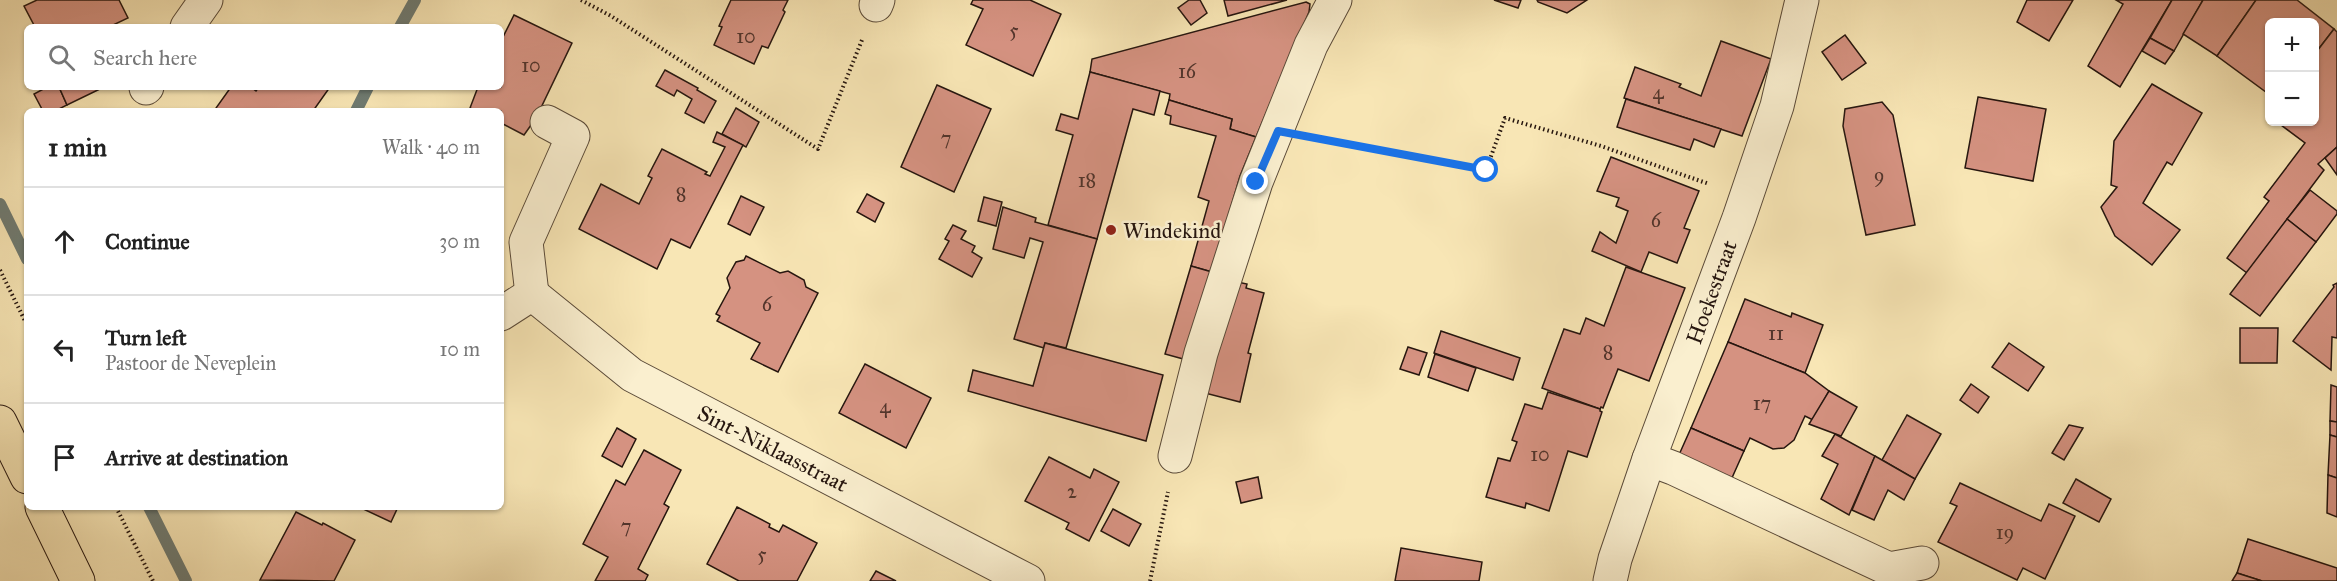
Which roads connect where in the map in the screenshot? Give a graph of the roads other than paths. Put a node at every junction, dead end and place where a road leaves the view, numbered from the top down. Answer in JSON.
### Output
{"nodes":[{"id":1,"x":206,"y":0,"type":"edge"},
{"id":2,"x":1335,"y":0,"type":"edge"},
{"id":3,"x":1802,"y":0,"type":"edge"},
{"id":4,"x":189,"y":24,"type":"edge"},
{"id":5,"x":547,"y":122,"type":"dead end"},
{"id":6,"x":532,"y":294,"type":"junction"},
{"id":7,"x":504,"y":312,"type":"edge"},
{"id":8,"x":0,"y":422,"type":"edge"},
{"id":9,"x":1175,"y":456,"type":"road end"},
{"id":10,"x":1649,"y":459,"type":"junction"},
{"id":11,"x":24,"y":471,"type":"edge"},
{"id":12,"x":43,"y":510,"type":"edge"},
{"id":13,"x":1922,"y":563,"type":"dead end"},
{"id":14,"x":78,"y":581,"type":"edge"},
{"id":15,"x":1028,"y":581,"type":"edge"},
{"id":16,"x":1610,"y":581,"type":"edge"}],
"edges":[{"from":1,"to":4,"type":"street"},
{"from":2,"to":9,"type":"street"},
{"from":3,"to":10,"type":"street","name":"Hoekestraat"},
{"from":5,"to":6,"type":"street"},
{"from":6,"to":7,"type":"street"},
{"from":6,"to":15,"type":"street","name":"Sint-Niklaasstraat"},
{"from":8,"to":11,"type":"main road"},
{"from":10,"to":13,"type":"street"},
{"from":10,"to":16,"type":"street","name":"Hoekestraat"},
{"from":12,"to":14,"type":"main road"}]}
